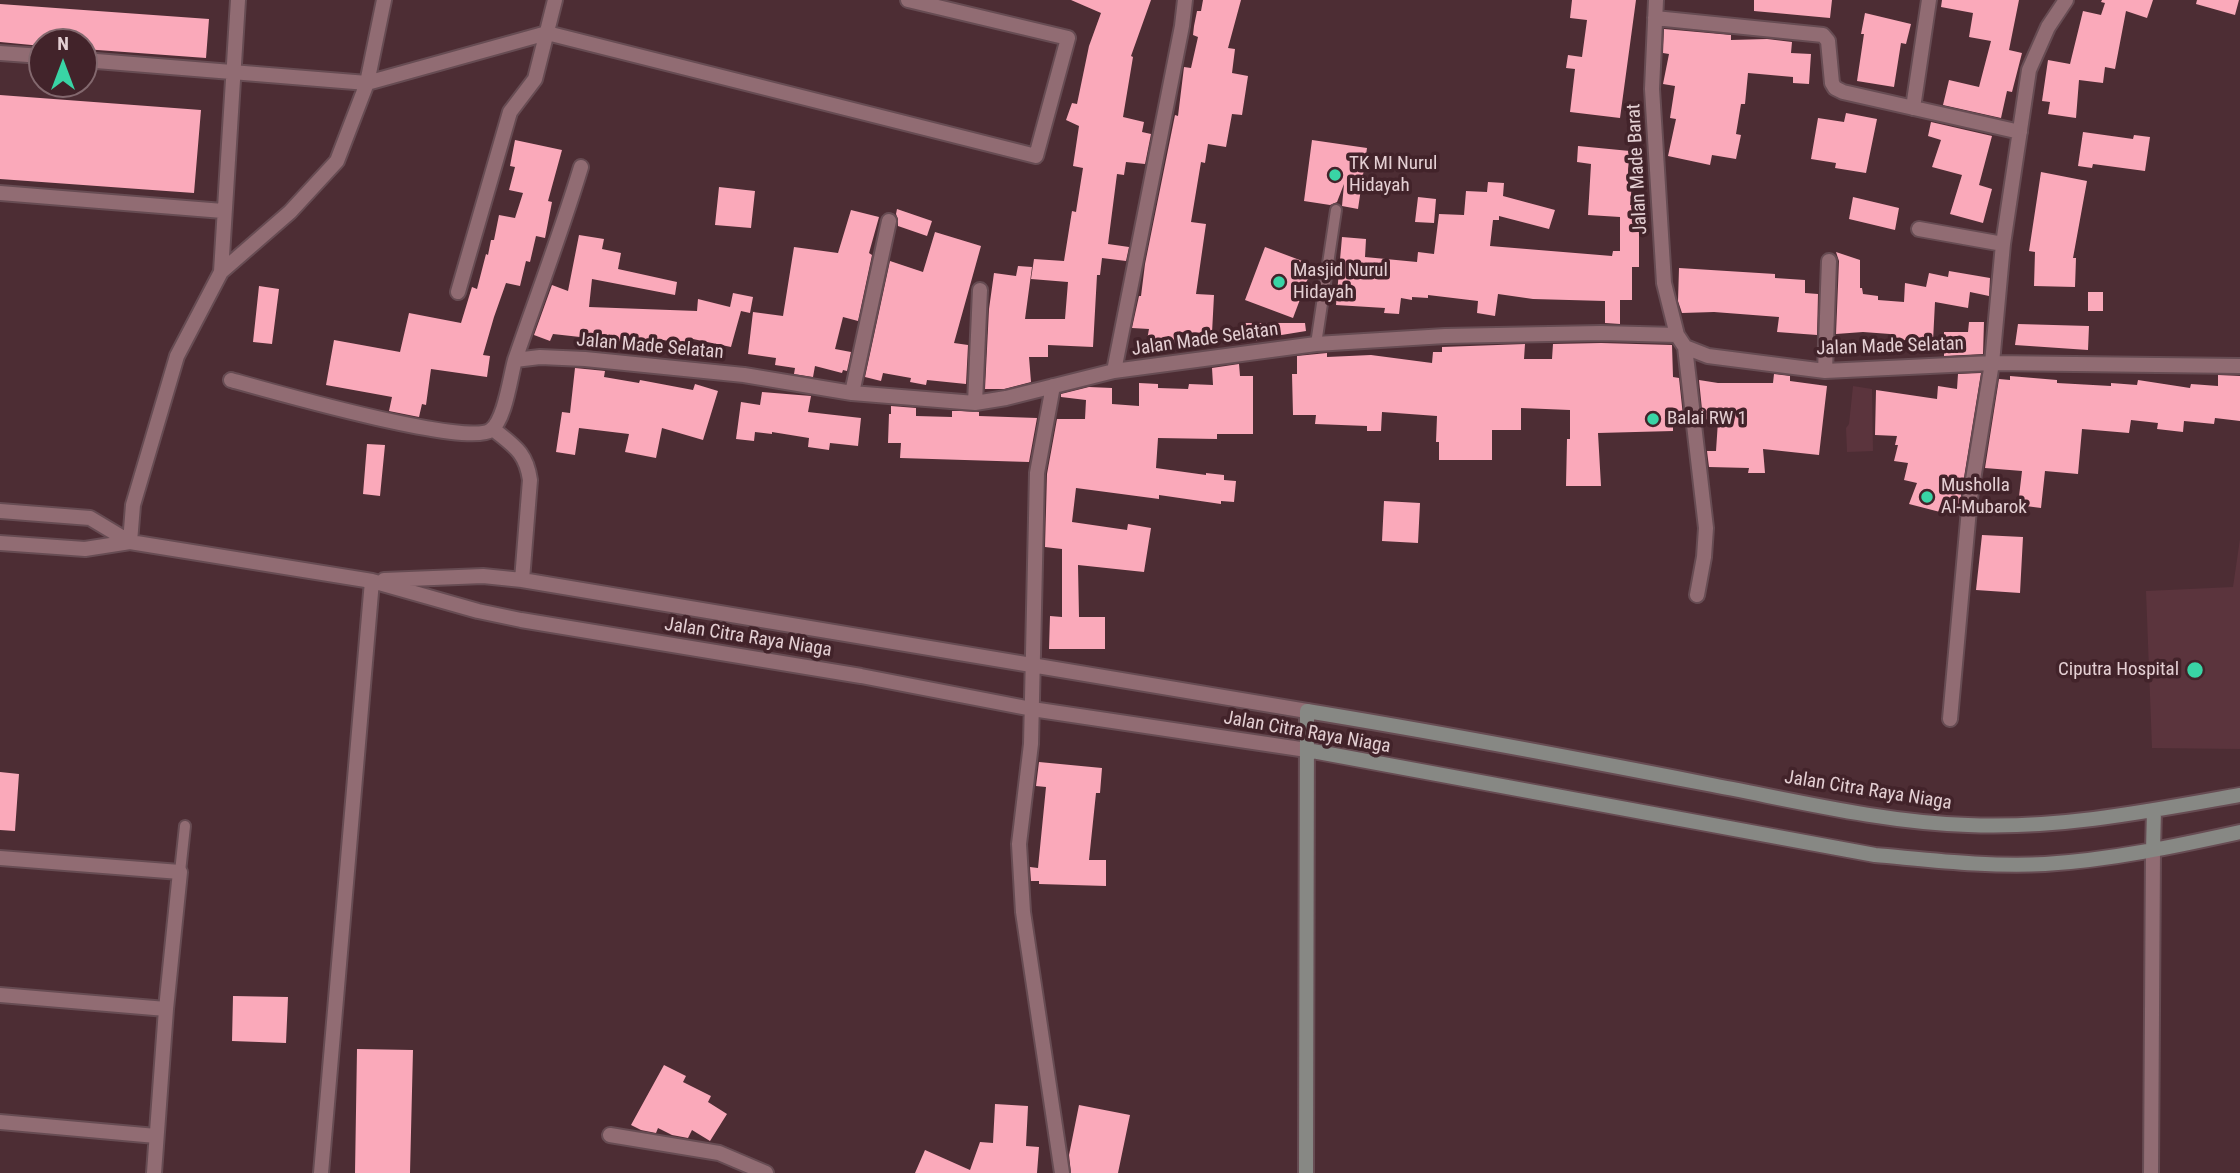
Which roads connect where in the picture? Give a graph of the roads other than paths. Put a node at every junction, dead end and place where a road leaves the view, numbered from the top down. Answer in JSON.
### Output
{"nodes":[{"id":1,"x":238,"y":0,"type":"edge"},
{"id":2,"x":384,"y":0,"type":"edge"},
{"id":3,"x":555,"y":0,"type":"edge"},
{"id":4,"x":908,"y":0,"type":"edge"},
{"id":5,"x":1185,"y":0,"type":"edge"},
{"id":6,"x":1656,"y":0,"type":"edge"},
{"id":7,"x":1928,"y":0,"type":"edge"},
{"id":8,"x":2066,"y":0,"type":"edge"},
{"id":9,"x":1655,"y":18,"type":"junction"},
{"id":10,"x":547,"y":33,"type":"junction"},
{"id":11,"x":0,"y":53,"type":"edge"},
{"id":12,"x":28,"y":55,"type":"edge"},
{"id":13,"x":98,"y":61,"type":"edge"},
{"id":14,"x":233,"y":73,"type":"junction"},
{"id":15,"x":367,"y":83,"type":"junction"},
{"id":16,"x":1913,"y":108,"type":"junction"},
{"id":17,"x":2020,"y":132,"type":"junction"},
{"id":18,"x":580,"y":167,"type":"dead end"},
{"id":19,"x":0,"y":193,"type":"edge"},
{"id":20,"x":1336,"y":210,"type":"dead end"},
{"id":21,"x":223,"y":211,"type":"junction"},
{"id":22,"x":889,"y":221,"type":"dead end"},
{"id":23,"x":1919,"y":229,"type":"dead end"},
{"id":24,"x":2003,"y":244,"type":"junction"},
{"id":25,"x":1829,"y":261,"type":"dead end"},
{"id":26,"x":221,"y":272,"type":"junction"},
{"id":27,"x":980,"y":290,"type":"dead end"},
{"id":28,"x":458,"y":292,"type":"dead end"},
{"id":29,"x":1681,"y":341,"type":"junction"},
{"id":30,"x":1315,"y":344,"type":"junction"},
{"id":31,"x":515,"y":360,"type":"junction"},
{"id":32,"x":1992,"y":363,"type":"junction"},
{"id":33,"x":2240,"y":366,"type":"edge"},
{"id":34,"x":1114,"y":371,"type":"junction"},
{"id":35,"x":1825,"y":371,"type":"junction"},
{"id":36,"x":231,"y":380,"type":"dead end"},
{"id":37,"x":1053,"y":386,"type":"junction"},
{"id":38,"x":852,"y":393,"type":"junction"},
{"id":39,"x":975,"y":403,"type":"junction"},
{"id":40,"x":493,"y":429,"type":"junction"},
{"id":41,"x":0,"y":511,"type":"edge"},
{"id":42,"x":130,"y":542,"type":"junction"},
{"id":43,"x":0,"y":543,"type":"edge"},
{"id":44,"x":522,"y":580,"type":"junction"},
{"id":45,"x":372,"y":581,"type":"junction"},
{"id":46,"x":1697,"y":595,"type":"dead end"},
{"id":47,"x":1031,"y":667,"type":"junction"},
{"id":48,"x":1032,"y":709,"type":"junction"},
{"id":49,"x":1307,"y":711,"type":"junction"},
{"id":50,"x":1950,"y":719,"type":"dead end"},
{"id":51,"x":1307,"y":750,"type":"junction"},
{"id":52,"x":2240,"y":795,"type":"edge"},
{"id":53,"x":2154,"y":810,"type":"junction"},
{"id":54,"x":185,"y":826,"type":"dead end"},
{"id":55,"x":2240,"y":832,"type":"edge"},
{"id":56,"x":2153,"y":850,"type":"junction"},
{"id":57,"x":0,"y":858,"type":"edge"},
{"id":58,"x":180,"y":872,"type":"junction"},
{"id":59,"x":0,"y":995,"type":"edge"},
{"id":60,"x":166,"y":1009,"type":"junction"},
{"id":61,"x":0,"y":1122,"type":"edge"},
{"id":62,"x":610,"y":1135,"type":"dead end"},
{"id":63,"x":156,"y":1136,"type":"junction"},
{"id":64,"x":154,"y":1173,"type":"edge"},
{"id":65,"x":321,"y":1173,"type":"edge"},
{"id":66,"x":766,"y":1173,"type":"edge"},
{"id":67,"x":1062,"y":1173,"type":"edge"},
{"id":68,"x":1306,"y":1173,"type":"edge"},
{"id":69,"x":2151,"y":1173,"type":"edge"}],
"edges":[{"from":1,"to":14,"type":"street"},
{"from":2,"to":15,"type":"street"},
{"from":3,"to":10,"type":"street"},
{"from":4,"to":10,"type":"street"},
{"from":5,"to":34,"type":"street"},
{"from":6,"to":9,"type":"street","name":"Jalan Made Barat"},
{"from":7,"to":16,"type":"street"},
{"from":8,"to":17,"type":"street"},
{"from":9,"to":16,"type":"street"},
{"from":9,"to":29,"type":"street","name":"Jalan Made Barat"},
{"from":10,"to":15,"type":"street"},
{"from":10,"to":28,"type":"street"},
{"from":11,"to":12,"type":"street"},
{"from":13,"to":14,"type":"street"},
{"from":14,"to":15,"type":"street"},
{"from":14,"to":21,"type":"street"},
{"from":15,"to":26,"type":"street"},
{"from":16,"to":17,"type":"street"},
{"from":17,"to":24,"type":"street"},
{"from":18,"to":31,"type":"street"},
{"from":19,"to":21,"type":"street"},
{"from":20,"to":30,"type":"lane"},
{"from":21,"to":26,"type":"street"},
{"from":22,"to":38,"type":"street"},
{"from":23,"to":24,"type":"street"},
{"from":24,"to":32,"type":"street"},
{"from":25,"to":35,"type":"street"},
{"from":26,"to":42,"type":"street"},
{"from":27,"to":39,"type":"street"},
{"from":29,"to":30,"type":"street","name":"Jalan Made Selatan"},
{"from":29,"to":35,"type":"street","name":"Jalan Made Selatan"},
{"from":29,"to":46,"type":"street","name":"Jalan Made Barat"},
{"from":30,"to":34,"type":"street","name":"Jalan Made Selatan"},
{"from":31,"to":38,"type":"street","name":"Jalan Made Selatan"},
{"from":31,"to":40,"type":"street"},
{"from":32,"to":33,"type":"street","name":"Jalan Made Selatan"},
{"from":32,"to":35,"type":"street","name":"Jalan Made Selatan"},
{"from":32,"to":50,"type":"street"},
{"from":34,"to":37,"type":"street","name":"Jalan Made Selatan"},
{"from":36,"to":40,"type":"street"},
{"from":37,"to":39,"type":"street","name":"Jalan Made Selatan"},
{"from":37,"to":47,"type":"street"},
{"from":38,"to":39,"type":"street","name":"Jalan Made Selatan"},
{"from":40,"to":44,"type":"street"},
{"from":41,"to":42,"type":"street","name":"Jalan Citra Raya Niaga"},
{"from":42,"to":43,"type":"street","name":"Jalan Citra Raya Niaga"},
{"from":42,"to":45,"type":"street","name":"Jalan Citra Raya Niaga"},
{"from":44,"to":45,"type":"street","name":"Jalan Citra Raya Niaga"},
{"from":44,"to":47,"type":"street","name":"Jalan Citra Raya Niaga"},
{"from":45,"to":48,"type":"street","name":"Jalan Citra Raya Niaga"},
{"from":45,"to":65,"type":"street"},
{"from":47,"to":48,"type":"street"},
{"from":47,"to":49,"type":"street","name":"Jalan Citra Raya Niaga"},
{"from":48,"to":51,"type":"street","name":"Jalan Citra Raya Niaga"},
{"from":48,"to":67,"type":"street"},
{"from":49,"to":51,"type":"street"},
{"from":49,"to":53,"type":"street","name":"Jalan Citra Raya Niaga"},
{"from":51,"to":56,"type":"street","name":"Jalan Citra Raya Niaga"},
{"from":51,"to":68,"type":"street"},
{"from":52,"to":53,"type":"street","name":"Jalan Citra Raya Niaga"},
{"from":53,"to":56,"type":"street"},
{"from":54,"to":58,"type":"lane"},
{"from":55,"to":56,"type":"street","name":"Jalan Citra Raya Niaga"},
{"from":56,"to":69,"type":"street"},
{"from":57,"to":58,"type":"street"},
{"from":58,"to":60,"type":"street"},
{"from":59,"to":60,"type":"street"},
{"from":60,"to":63,"type":"street"},
{"from":61,"to":63,"type":"street"},
{"from":62,"to":66,"type":"street"},
{"from":63,"to":64,"type":"street"}]}
